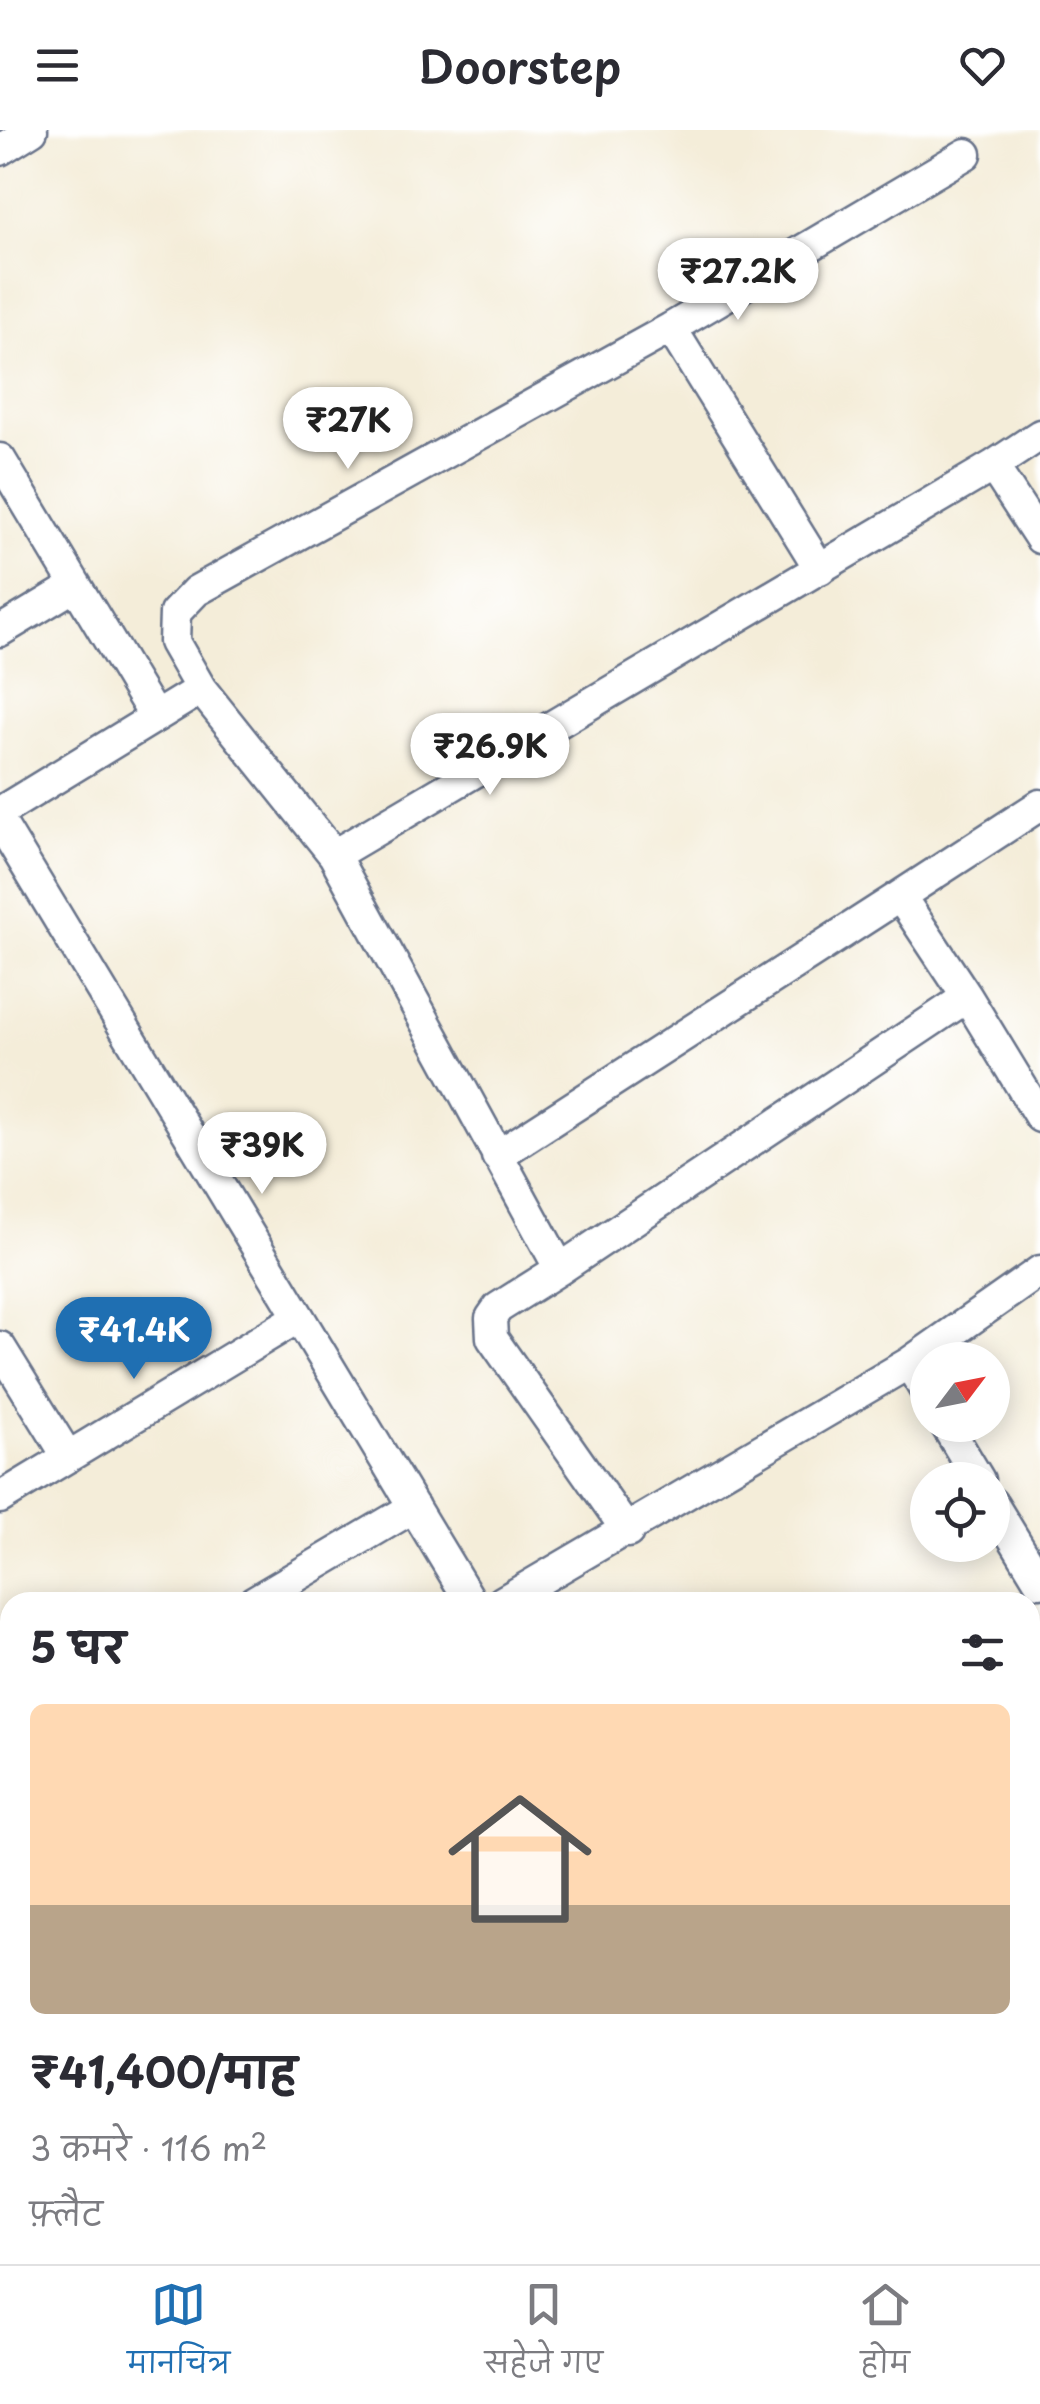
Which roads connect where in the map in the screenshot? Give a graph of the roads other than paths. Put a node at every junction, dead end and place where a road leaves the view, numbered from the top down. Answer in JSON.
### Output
{"nodes":[{"id":1,"x":32,"y":130,"type":"edge"},
{"id":2,"x":0,"y":150,"type":"edge"},
{"id":3,"x":966,"y":154,"type":"dead end"},
{"id":4,"x":670,"y":328,"type":"junction"},
{"id":5,"x":1040,"y":434,"type":"edge"},
{"id":6,"x":0,"y":460,"type":"edge"},
{"id":7,"x":993,"y":466,"type":"junction"},
{"id":8,"x":1040,"y":538,"type":"edge"},
{"id":9,"x":820,"y":569,"type":"junction"},
{"id":10,"x":73,"y":587,"type":"junction"},
{"id":11,"x":0,"y":631,"type":"edge"},
{"id":12,"x":201,"y":689,"type":"junction"},
{"id":13,"x":155,"y":718,"type":"junction"},
{"id":14,"x":1040,"y":805,"type":"edge"},
{"id":15,"x":0,"y":812,"type":"edge"},
{"id":16,"x":0,"y":822,"type":"edge"},
{"id":17,"x":334,"y":855,"type":"junction"},
{"id":18,"x":900,"y":896,"type":"junction"},
{"id":19,"x":967,"y":997,"type":"junction"},
{"id":20,"x":1040,"y":1117,"type":"edge"},
{"id":21,"x":497,"y":1156,"type":"junction"},
{"id":22,"x":560,"y":1269,"type":"junction"},
{"id":23,"x":1040,"y":1272,"type":"edge"},
{"id":24,"x":300,"y":1317,"type":"junction"},
{"id":25,"x":0,"y":1348,"type":"edge"},
{"id":26,"x":908,"y":1363,"type":"junction"},
{"id":27,"x":910,"y":1366,"type":"edge"},
{"id":28,"x":68,"y":1457,"type":"junction"},
{"id":29,"x":0,"y":1498,"type":"edge"},
{"id":30,"x":414,"y":1508,"type":"junction"},
{"id":31,"x":628,"y":1532,"type":"junction"},
{"id":32,"x":1010,"y":1533,"type":"edge"},
{"id":33,"x":1040,"y":1582,"type":"edge"},
{"id":34,"x":269,"y":1592,"type":"edge"},
{"id":35,"x":465,"y":1592,"type":"edge"},
{"id":36,"x":520,"y":1592,"type":"edge"}],
"edges":[{"from":1,"to":2,"type":"street"},
{"from":3,"to":4,"type":"street"},
{"from":4,"to":9,"type":"street"},
{"from":4,"to":12,"type":"street"},
{"from":5,"to":7,"type":"street"},
{"from":6,"to":10,"type":"street"},
{"from":7,"to":8,"type":"street"},
{"from":7,"to":9,"type":"street"},
{"from":9,"to":17,"type":"street"},
{"from":10,"to":11,"type":"street"},
{"from":10,"to":13,"type":"street"},
{"from":12,"to":13,"type":"street"},
{"from":12,"to":17,"type":"street"},
{"from":13,"to":15,"type":"street"},
{"from":14,"to":18,"type":"street"},
{"from":16,"to":24,"type":"street"},
{"from":17,"to":21,"type":"street"},
{"from":18,"to":19,"type":"street"},
{"from":18,"to":21,"type":"street"},
{"from":19,"to":20,"type":"street"},
{"from":19,"to":22,"type":"street"},
{"from":21,"to":22,"type":"street"},
{"from":22,"to":31,"type":"street"},
{"from":23,"to":26,"type":"street"},
{"from":24,"to":28,"type":"street"},
{"from":24,"to":30,"type":"street"},
{"from":25,"to":28,"type":"street"},
{"from":26,"to":27,"type":"street"},
{"from":26,"to":31,"type":"street"},
{"from":28,"to":29,"type":"street"},
{"from":30,"to":34,"type":"street"},
{"from":30,"to":35,"type":"street"},
{"from":31,"to":36,"type":"street"},
{"from":32,"to":33,"type":"street"}]}
